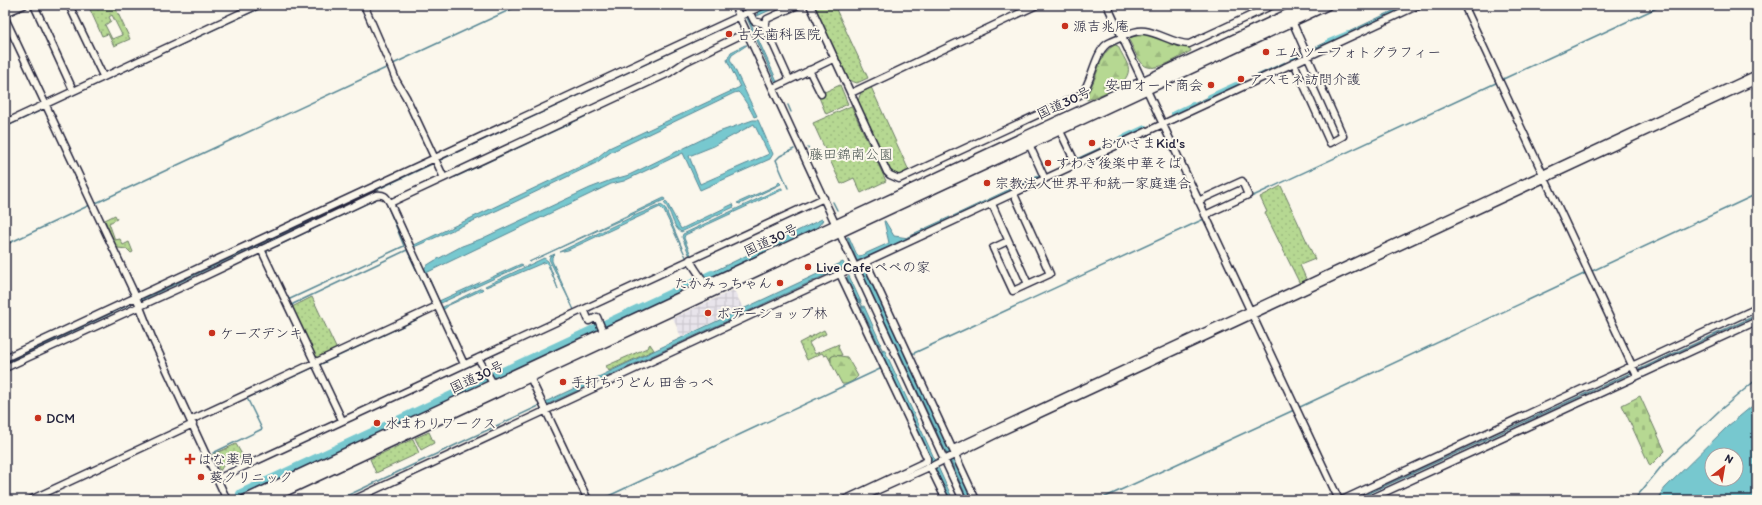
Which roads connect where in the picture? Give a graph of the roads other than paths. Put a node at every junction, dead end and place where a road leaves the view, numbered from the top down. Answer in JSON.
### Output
{"nodes":[{"id":1,"x":24,"y":5,"type":"edge"},
{"id":2,"x":34,"y":5,"type":"edge"},
{"id":3,"x":69,"y":5,"type":"edge"},
{"id":4,"x":258,"y":5,"type":"edge"},
{"id":5,"x":364,"y":5,"type":"edge"},
{"id":6,"x":734,"y":5,"type":"edge"},
{"id":7,"x":746,"y":5,"type":"edge"},
{"id":8,"x":764,"y":5,"type":"edge"},
{"id":9,"x":798,"y":5,"type":"edge"},
{"id":10,"x":810,"y":5,"type":"edge"},
{"id":11,"x":1037,"y":5,"type":"edge"},
{"id":12,"x":1107,"y":5,"type":"edge"},
{"id":13,"x":1273,"y":5,"type":"edge"},
{"id":14,"x":1308,"y":5,"type":"edge"},
{"id":15,"x":1327,"y":5,"type":"edge"},
{"id":16,"x":1419,"y":5,"type":"edge"},
{"id":17,"x":1464,"y":5,"type":"edge"},
{"id":18,"x":5,"y":13,"type":"edge"},
{"id":19,"x":745,"y":14,"type":"junction"},
{"id":20,"x":5,"y":18,"type":"edge"},
{"id":21,"x":1292,"y":21,"type":"junction"},
{"id":22,"x":765,"y":24,"type":"junction"},
{"id":23,"x":8,"y":32,"type":"edge"},
{"id":24,"x":747,"y":32,"type":"junction"},
{"id":25,"x":1122,"y":38,"type":"junction"},
{"id":26,"x":1308,"y":56,"type":"junction"},
{"id":27,"x":835,"y":58,"type":"junction"},
{"id":28,"x":1294,"y":63,"type":"junction"},
{"id":29,"x":808,"y":70,"type":"junction"},
{"id":30,"x":1757,"y":74,"type":"edge"},
{"id":31,"x":103,"y":76,"type":"junction"},
{"id":32,"x":789,"y":80,"type":"junction"},
{"id":33,"x":1757,"y":80,"type":"edge"},
{"id":34,"x":776,"y":86,"type":"junction"},
{"id":35,"x":1144,"y":86,"type":"junction"},
{"id":36,"x":73,"y":90,"type":"junction"},
{"id":37,"x":851,"y":93,"type":"junction"},
{"id":38,"x":821,"y":94,"type":"dead end"},
{"id":39,"x":47,"y":106,"type":"junction"},
{"id":40,"x":5,"y":123,"type":"edge"},
{"id":41,"x":1162,"y":124,"type":"junction"},
{"id":42,"x":1059,"y":130,"type":"junction"},
{"id":43,"x":1029,"y":144,"type":"junction"},
{"id":44,"x":436,"y":160,"type":"junction"},
{"id":45,"x":1074,"y":162,"type":"junction"},
{"id":46,"x":1543,"y":177,"type":"junction"},
{"id":47,"x":444,"y":178,"type":"junction"},
{"id":48,"x":1045,"y":179,"type":"junction"},
{"id":49,"x":1014,"y":194,"type":"junction"},
{"id":50,"x":824,"y":198,"type":"junction"},
{"id":51,"x":1198,"y":201,"type":"junction"},
{"id":52,"x":390,"y":203,"type":"junction"},
{"id":53,"x":992,"y":204,"type":"junction"},
{"id":54,"x":1205,"y":215,"type":"junction"},
{"id":55,"x":838,"y":229,"type":"junction"},
{"id":56,"x":1008,"y":241,"type":"junction"},
{"id":57,"x":261,"y":249,"type":"junction"},
{"id":58,"x":690,"y":259,"type":"junction"},
{"id":59,"x":866,"y":262,"type":"junction"},
{"id":60,"x":855,"y":268,"type":"junction"},
{"id":61,"x":840,"y":274,"type":"junction"},
{"id":62,"x":1028,"y":284,"type":"junction"},
{"id":63,"x":705,"y":285,"type":"junction"},
{"id":64,"x":138,"y":302,"type":"junction"},
{"id":65,"x":437,"y":306,"type":"junction"},
{"id":66,"x":1757,"y":308,"type":"edge"},
{"id":67,"x":584,"y":309,"type":"junction"},
{"id":68,"x":1251,"y":313,"type":"junction"},
{"id":69,"x":1757,"y":321,"type":"edge"},
{"id":70,"x":603,"y":332,"type":"junction"},
{"id":71,"x":5,"y":358,"type":"edge"},
{"id":72,"x":478,"y":358,"type":"junction"},
{"id":73,"x":314,"y":363,"type":"junction"},
{"id":74,"x":464,"y":364,"type":"junction"},
{"id":75,"x":5,"y":368,"type":"edge"},
{"id":76,"x":1635,"y":371,"type":"junction"},
{"id":77,"x":528,"y":373,"type":"junction"},
{"id":78,"x":493,"y":383,"type":"junction"},
{"id":79,"x":544,"y":406,"type":"junction"},
{"id":80,"x":342,"y":420,"type":"junction"},
{"id":81,"x":192,"y":422,"type":"junction"},
{"id":82,"x":951,"y":455,"type":"junction"},
{"id":83,"x":931,"y":464,"type":"junction"},
{"id":84,"x":217,"y":479,"type":"junction"},
{"id":85,"x":30,"y":500,"type":"edge"},
{"id":86,"x":228,"y":500,"type":"edge"},
{"id":87,"x":245,"y":500,"type":"edge"},
{"id":88,"x":266,"y":500,"type":"edge"},
{"id":89,"x":353,"y":500,"type":"edge"},
{"id":90,"x":588,"y":500,"type":"edge"},
{"id":91,"x":844,"y":500,"type":"edge"},
{"id":92,"x":856,"y":500,"type":"edge"},
{"id":93,"x":946,"y":500,"type":"edge"},
{"id":94,"x":963,"y":500,"type":"edge"},
{"id":95,"x":976,"y":500,"type":"edge"},
{"id":96,"x":1339,"y":500,"type":"edge"},
{"id":97,"x":1342,"y":500,"type":"edge"},
{"id":98,"x":1368,"y":500,"type":"edge"}],
"edges":[{"from":1,"to":18,"type":"street"},
{"from":2,"to":36,"type":"street"},
{"from":3,"to":31,"type":"street"},
{"from":4,"to":31,"type":"street"},
{"from":5,"to":44,"type":"street"},
{"from":6,"to":19,"type":"street"},
{"from":7,"to":19,"type":"street"},
{"from":8,"to":19,"type":"street"},
{"from":9,"to":22,"type":"street"},
{"from":10,"to":27,"type":"street"},
{"from":11,"to":37,"type":"street"},
{"from":12,"to":25,"type":"street"},
{"from":13,"to":25,"type":"street"},
{"from":14,"to":35,"type":"highway","name":"国道30号"},
{"from":15,"to":21,"type":"highway","name":"国道30号"},
{"from":16,"to":26,"type":"street"},
{"from":17,"to":46,"type":"street"},
{"from":19,"to":22,"type":"street"},
{"from":19,"to":24,"type":"street"},
{"from":19,"to":44,"type":"street"},
{"from":20,"to":23,"type":"street"},
{"from":21,"to":26,"type":"street"},
{"from":21,"to":35,"type":"highway","name":"国道30号"},
{"from":22,"to":32,"type":"street"},
{"from":23,"to":39,"type":"street"},
{"from":24,"to":34,"type":"street"},
{"from":24,"to":47,"type":"street"},
{"from":25,"to":35,"type":"street"},
{"from":25,"to":37,"type":"street"},
{"from":26,"to":28,"type":"street"},
{"from":26,"to":28,"type":"street"},
{"from":27,"to":29,"type":"street"},
{"from":27,"to":37,"type":"street"},
{"from":28,"to":41,"type":"street"},
{"from":29,"to":32,"type":"street"},
{"from":29,"to":38,"type":"street"},
{"from":30,"to":46,"type":"street"},
{"from":31,"to":36,"type":"street"},
{"from":32,"to":34,"type":"street"},
{"from":33,"to":46,"type":"street"},
{"from":34,"to":50,"type":"street"},
{"from":35,"to":41,"type":"street"},
{"from":35,"to":42,"type":"highway","name":"国道30号"},
{"from":35,"to":55,"type":"highway","name":"国道30号"},
{"from":36,"to":39,"type":"street"},
{"from":39,"to":40,"type":"street"},
{"from":39,"to":64,"type":"street"},
{"from":41,"to":45,"type":"street"},
{"from":41,"to":51,"type":"street"},
{"from":42,"to":43,"type":"highway","name":"国道30号"},
{"from":42,"to":45,"type":"street"},
{"from":43,"to":48,"type":"street"},
{"from":43,"to":55,"type":"highway","name":"国道30号"},
{"from":44,"to":47,"type":"street"},
{"from":44,"to":64,"type":"street"},
{"from":45,"to":48,"type":"street"},
{"from":46,"to":68,"type":"street"},
{"from":46,"to":76,"type":"street"},
{"from":47,"to":52,"type":"street"},
{"from":48,"to":49,"type":"street"},
{"from":49,"to":53,"type":"street"},
{"from":49,"to":62,"type":"street"},
{"from":50,"to":55,"type":"street"},
{"from":50,"to":58,"type":"street"},
{"from":51,"to":54,"type":"street"},
{"from":51,"to":54,"type":"street"},
{"from":52,"to":57,"type":"street"},
{"from":52,"to":65,"type":"street"},
{"from":53,"to":56,"type":"street"},
{"from":53,"to":59,"type":"street"},
{"from":54,"to":68,"type":"street"},
{"from":55,"to":60,"type":"street"},
{"from":55,"to":63,"type":"highway","name":"国道30号"},
{"from":55,"to":77,"type":"highway","name":"国道30号"},
{"from":56,"to":62,"type":"street"},
{"from":56,"to":62,"type":"street"},
{"from":57,"to":64,"type":"street"},
{"from":57,"to":73,"type":"street"},
{"from":58,"to":63,"type":"street"},
{"from":58,"to":67,"type":"street"},
{"from":59,"to":60,"type":"street"},
{"from":59,"to":82,"type":"street"},
{"from":60,"to":61,"type":"street"},
{"from":60,"to":82,"type":"street"},
{"from":61,"to":79,"type":"street"},
{"from":61,"to":83,"type":"street"},
{"from":63,"to":70,"type":"highway","name":"国道30号"},
{"from":64,"to":71,"type":"street"},
{"from":64,"to":75,"type":"street"},
{"from":64,"to":81,"type":"street"},
{"from":65,"to":73,"type":"street"},
{"from":65,"to":74,"type":"street"},
{"from":66,"to":76,"type":"street"},
{"from":67,"to":70,"type":"street"},
{"from":67,"to":72,"type":"street"},
{"from":68,"to":82,"type":"street"},
{"from":68,"to":96,"type":"street"},
{"from":69,"to":76,"type":"street"},
{"from":70,"to":77,"type":"highway","name":"国道30号"},
{"from":72,"to":74,"type":"street"},
{"from":72,"to":78,"type":"street"},
{"from":73,"to":80,"type":"street"},
{"from":73,"to":81,"type":"street"},
{"from":74,"to":80,"type":"street"},
{"from":76,"to":97,"type":"street"},
{"from":76,"to":98,"type":"street"},
{"from":77,"to":78,"type":"highway","name":"国道30号"},
{"from":77,"to":79,"type":"street"},
{"from":77,"to":88,"type":"highway","name":"国道30号"},
{"from":78,"to":87,"type":"highway","name":"国道30号"},
{"from":79,"to":89,"type":"street"},
{"from":79,"to":90,"type":"street"},
{"from":80,"to":84,"type":"street"},
{"from":81,"to":84,"type":"street"},
{"from":81,"to":85,"type":"street"},
{"from":82,"to":83,"type":"street"},
{"from":82,"to":94,"type":"street"},
{"from":82,"to":95,"type":"street"},
{"from":83,"to":91,"type":"street"},
{"from":83,"to":92,"type":"street"},
{"from":83,"to":93,"type":"street"},
{"from":84,"to":86,"type":"street"}]}
